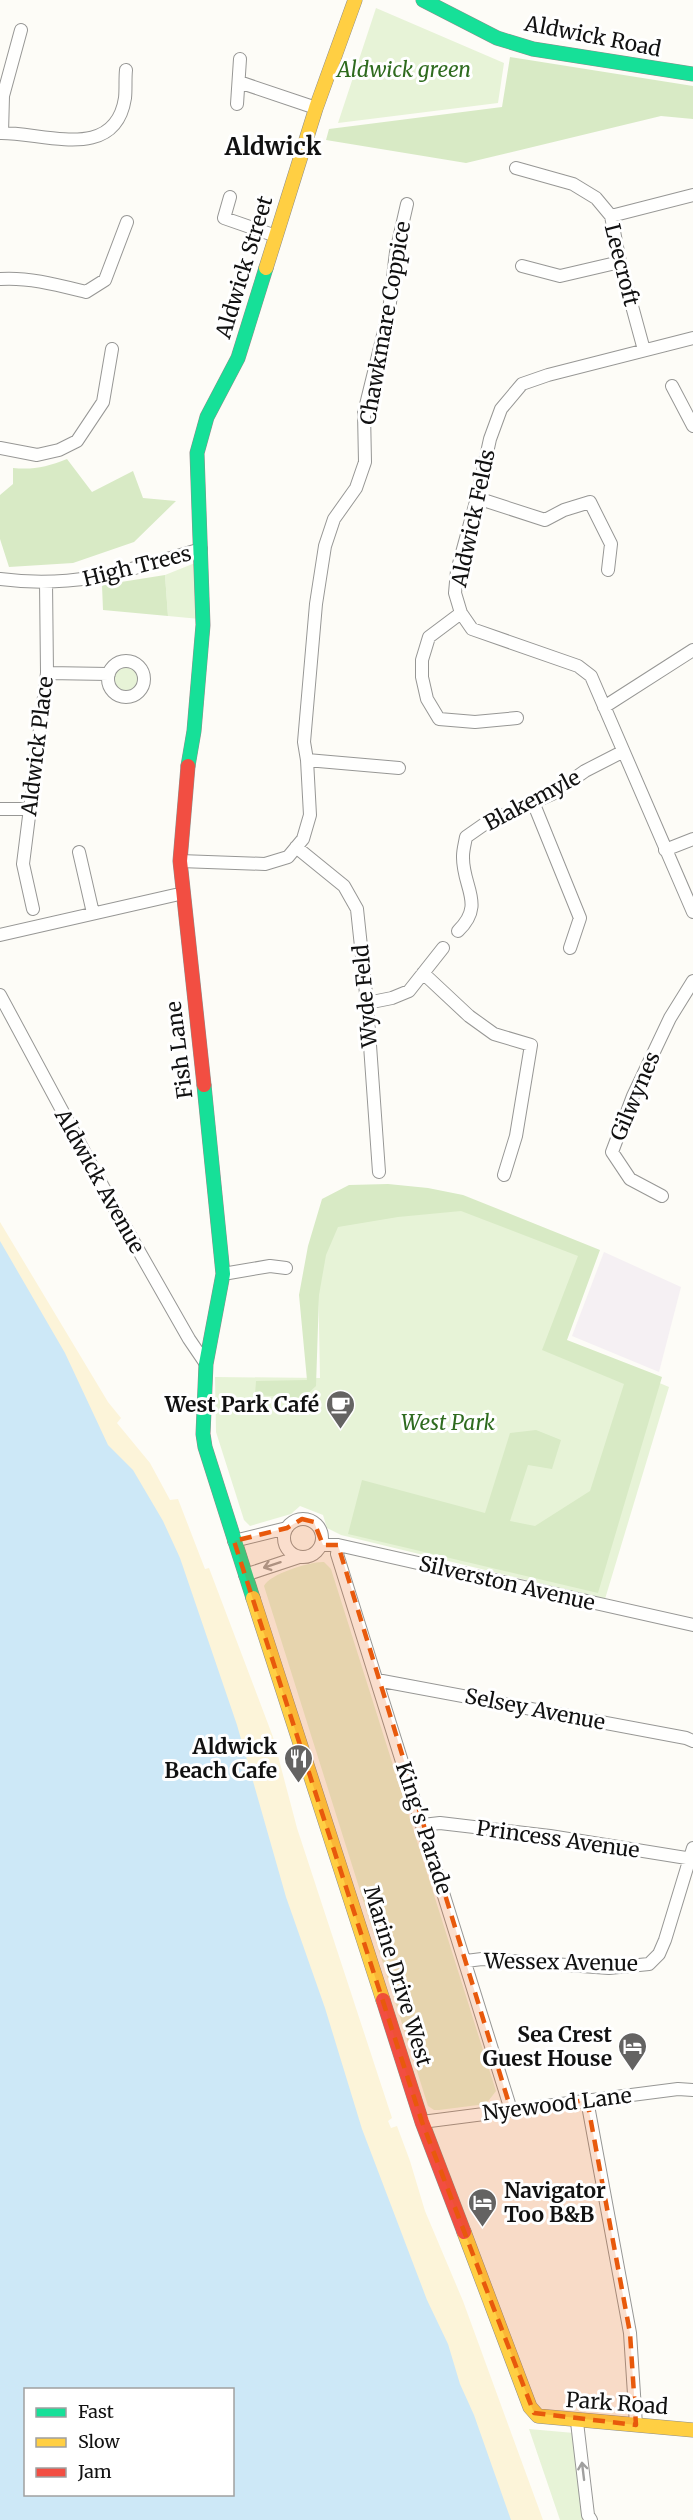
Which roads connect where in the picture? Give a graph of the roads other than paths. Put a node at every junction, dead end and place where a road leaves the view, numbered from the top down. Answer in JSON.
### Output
{"nodes":[{"id":1,"x":355,"y":0,"type":"edge"},
{"id":2,"x":423,"y":0,"type":"edge"},
{"id":3,"x":21,"y":30,"type":"dead end"},
{"id":4,"x":240,"y":59,"type":"dead end"},
{"id":5,"x":126,"y":70,"type":"dead end"},
{"id":6,"x":693,"y":74,"type":"edge"},
{"id":7,"x":239,"y":82,"type":"junction"},
{"id":8,"x":237,"y":104,"type":"dead end"},
{"id":9,"x":316,"y":108,"type":"junction"},
{"id":10,"x":1,"y":133,"type":"edge"},
{"id":11,"x":516,"y":168,"type":"dead end"},
{"id":12,"x":693,"y":195,"type":"edge"},
{"id":13,"x":230,"y":197,"type":"dead end"},
{"id":14,"x":407,"y":204,"type":"dead end"},
{"id":15,"x":611,"y":216,"type":"junction"},
{"id":16,"x":127,"y":222,"type":"dead end"},
{"id":17,"x":276,"y":236,"type":"junction"},
{"id":18,"x":620,"y":262,"type":"junction"},
{"id":19,"x":522,"y":266,"type":"dead end"},
{"id":20,"x":0,"y":279,"type":"edge"},
{"id":21,"x":693,"y":338,"type":"edge"},
{"id":22,"x":112,"y":349,"type":"dead end"},
{"id":23,"x":644,"y":350,"type":"junction"},
{"id":24,"x":672,"y":386,"type":"dead end"},
{"id":25,"x":693,"y":426,"type":"edge"},
{"id":26,"x":0,"y":448,"type":"edge"},
{"id":27,"x":477,"y":498,"type":"junction"},
{"id":28,"x":201,"y":549,"type":"junction"},
{"id":29,"x":608,"y":570,"type":"dead end"},
{"id":30,"x":0,"y":579,"type":"edge"},
{"id":31,"x":46,"y":582,"type":"junction"},
{"id":32,"x":461,"y":613,"type":"junction"},
{"id":33,"x":693,"y":650,"type":"edge"},
{"id":34,"x":48,"y":673,"type":"junction"},
{"id":35,"x":109,"y":674,"type":"dead end"},
{"id":36,"x":604,"y":707,"type":"junction"},
{"id":37,"x":517,"y":718,"type":"dead end"},
{"id":38,"x":622,"y":752,"type":"junction"},
{"id":39,"x":307,"y":760,"type":"junction"},
{"id":40,"x":399,"y":768,"type":"dead end"},
{"id":41,"x":533,"y":802,"type":"junction"},
{"id":42,"x":0,"y":809,"type":"edge"},
{"id":43,"x":29,"y":809,"type":"junction"},
{"id":44,"x":693,"y":839,"type":"edge"},
{"id":45,"x":296,"y":847,"type":"junction"},
{"id":46,"x":665,"y":850,"type":"junction"},
{"id":47,"x":79,"y":852,"type":"dead end"},
{"id":48,"x":180,"y":861,"type":"junction"},
{"id":49,"x":175,"y":895,"type":"dead end"},
{"id":50,"x":33,"y":909,"type":"dead end"},
{"id":51,"x":693,"y":912,"type":"edge"},
{"id":52,"x":93,"y":913,"type":"junction"},
{"id":53,"x":458,"y":931,"type":"dead end"},
{"id":54,"x":0,"y":935,"type":"edge"},
{"id":55,"x":443,"y":948,"type":"dead end"},
{"id":56,"x":570,"y":948,"type":"dead end"},
{"id":57,"x":423,"y":973,"type":"junction"},
{"id":58,"x":693,"y":981,"type":"edge"},
{"id":59,"x":0,"y":995,"type":"edge"},
{"id":60,"x":367,"y":1003,"type":"junction"},
{"id":61,"x":531,"y":1045,"type":"junction"},
{"id":62,"x":544,"y":1051,"type":"dead end"},
{"id":63,"x":379,"y":1172,"type":"dead end"},
{"id":64,"x":504,"y":1175,"type":"dead end"},
{"id":65,"x":662,"y":1196,"type":"dead end"},
{"id":66,"x":285,"y":1268,"type":"dead end"},
{"id":67,"x":223,"y":1274,"type":"junction"},
{"id":68,"x":206,"y":1364,"type":"junction"},
{"id":69,"x":287,"y":1528,"type":"junction"},
{"id":70,"x":234,"y":1541,"type":"junction"},
{"id":71,"x":321,"y":1545,"type":"junction"},
{"id":72,"x":338,"y":1545,"type":"junction"},
{"id":73,"x":299,"y":1557,"type":"junction"},
{"id":74,"x":245,"y":1575,"type":"junction"},
{"id":75,"x":692,"y":1621,"type":"edge"},
{"id":76,"x":377,"y":1680,"type":"junction"},
{"id":77,"x":693,"y":1741,"type":"edge"},
{"id":78,"x":423,"y":1825,"type":"junction"},
{"id":79,"x":692,"y":1855,"type":"edge"},
{"id":80,"x":466,"y":1961,"type":"junction"},
{"id":81,"x":693,"y":2090,"type":"edge"},
{"id":82,"x":587,"y":2100,"type":"junction"},
{"id":83,"x":511,"y":2110,"type":"junction"},
{"id":84,"x":422,"y":2122,"type":"junction"},
{"id":85,"x":537,"y":2416,"type":"joint"},
{"id":86,"x":577,"y":2422,"type":"junction"},
{"id":87,"x":636,"y":2425,"type":"junction"},
{"id":88,"x":693,"y":2430,"type":"edge"},
{"id":89,"x":591,"y":2520,"type":"edge"}],
"edges":[{"from":1,"to":9,"type":"street","name":"Aldwick Street"},
{"from":2,"to":6,"type":"street","name":"Aldwick Road"},
{"from":3,"to":10,"type":"street"},
{"from":4,"to":7,"type":"street"},
{"from":5,"to":10,"type":"street"},
{"from":7,"to":8,"type":"street"},
{"from":7,"to":9,"type":"street"},
{"from":9,"to":17,"type":"street","name":"Aldwick Street"},
{"from":11,"to":15,"type":"street","name":"Leecroft"},
{"from":12,"to":15,"type":"street"},
{"from":13,"to":17,"type":"street"},
{"from":14,"to":39,"type":"street","name":"Chawkmare Coppice"},
{"from":15,"to":18,"type":"street","name":"Leecroft"},
{"from":16,"to":20,"type":"street"},
{"from":17,"to":28,"type":"street","name":"Aldwick Street"},
{"from":18,"to":19,"type":"street"},
{"from":18,"to":23,"type":"street","name":"Leecroft"},
{"from":21,"to":23,"type":"street","name":"Aldwick Felds"},
{"from":22,"to":26,"type":"street"},
{"from":23,"to":27,"type":"street","name":"Aldwick Felds"},
{"from":24,"to":25,"type":"street"},
{"from":27,"to":29,"type":"street"},
{"from":27,"to":32,"type":"street","name":"Aldwick Felds"},
{"from":28,"to":31,"type":"street","name":"High Trees"},
{"from":28,"to":48,"type":"street","name":"Fish Lane"},
{"from":30,"to":31,"type":"street","name":"High Trees"},
{"from":31,"to":34,"type":"street","name":"Aldwick Place"},
{"from":32,"to":36,"type":"street","name":"Aldwick Felds"},
{"from":32,"to":37,"type":"street"},
{"from":33,"to":36,"type":"street"},
{"from":34,"to":35,"type":"street"},
{"from":34,"to":43,"type":"street","name":"Aldwick Place"},
{"from":36,"to":38,"type":"street","name":"Aldwick Felds"},
{"from":38,"to":41,"type":"street","name":"Blakemyle"},
{"from":38,"to":46,"type":"street","name":"Aldwick Felds"},
{"from":39,"to":40,"type":"street"},
{"from":39,"to":45,"type":"street","name":"Chawkmare Coppice"},
{"from":41,"to":53,"type":"street","name":"Blakemyle"},
{"from":41,"to":56,"type":"street"},
{"from":42,"to":43,"type":"street"},
{"from":43,"to":50,"type":"street","name":"Aldwick Place"},
{"from":44,"to":46,"type":"street"},
{"from":45,"to":48,"type":"street"},
{"from":45,"to":60,"type":"street","name":"Wyde Feld"},
{"from":46,"to":51,"type":"street","name":"Aldwick Felds"},
{"from":47,"to":52,"type":"street"},
{"from":48,"to":67,"type":"street","name":"Fish Lane"},
{"from":49,"to":52,"type":"street"},
{"from":52,"to":54,"type":"street"},
{"from":55,"to":57,"type":"street"},
{"from":57,"to":60,"type":"street"},
{"from":57,"to":61,"type":"street"},
{"from":58,"to":65,"type":"street","name":"Gilwynes"},
{"from":59,"to":68,"type":"street","name":"Aldwick Avenue"},
{"from":60,"to":63,"type":"street","name":"Wyde Feld"},
{"from":61,"to":62,"type":"street"},
{"from":61,"to":64,"type":"street"},
{"from":66,"to":67,"type":"street"},
{"from":67,"to":68,"type":"street","name":"Fish Lane"},
{"from":68,"to":70,"type":"street","name":"Fish Lane"},
{"from":69,"to":70,"type":"street"},
{"from":69,"to":71,"type":"street"},
{"from":69,"to":73,"type":"street"},
{"from":70,"to":74,"type":"street","name":"Marine Drive West"},
{"from":71,"to":72,"type":"street","name":"Silverston Avenue"},
{"from":71,"to":73,"type":"street","name":"Silverston Avenue"},
{"from":72,"to":75,"type":"street","name":"Silverston Avenue"},
{"from":72,"to":76,"type":"street","name":"King's Parade"},
{"from":73,"to":74,"type":"street","name":"Silverston Avenue","one_way":true},
{"from":74,"to":84,"type":"street","name":"Marine Drive West"},
{"from":76,"to":77,"type":"street","name":"Selsey Avenue"},
{"from":76,"to":78,"type":"street","name":"King's Parade"},
{"from":78,"to":79,"type":"street","name":"Princess Avenue"},
{"from":78,"to":80,"type":"street","name":"King's Parade"},
{"from":79,"to":80,"type":"street","name":"Wessex Avenue"},
{"from":80,"to":83,"type":"street","name":"King's Parade"},
{"from":81,"to":82,"type":"street","name":"Nyewood Lane"},
{"from":82,"to":83,"type":"street","name":"Nyewood Lane"},
{"from":82,"to":87,"type":"street"},
{"from":83,"to":84,"type":"street","name":"Nyewood Lane"},
{"from":84,"to":85,"type":"street","name":"Marine Drive West"},
{"from":85,"to":86,"type":"street","name":"Park Road"},
{"from":86,"to":87,"type":"street","name":"Park Road"},
{"from":89,"to":86,"type":"street","one_way":true},
{"from":87,"to":88,"type":"street","name":"Park Road"}]}
